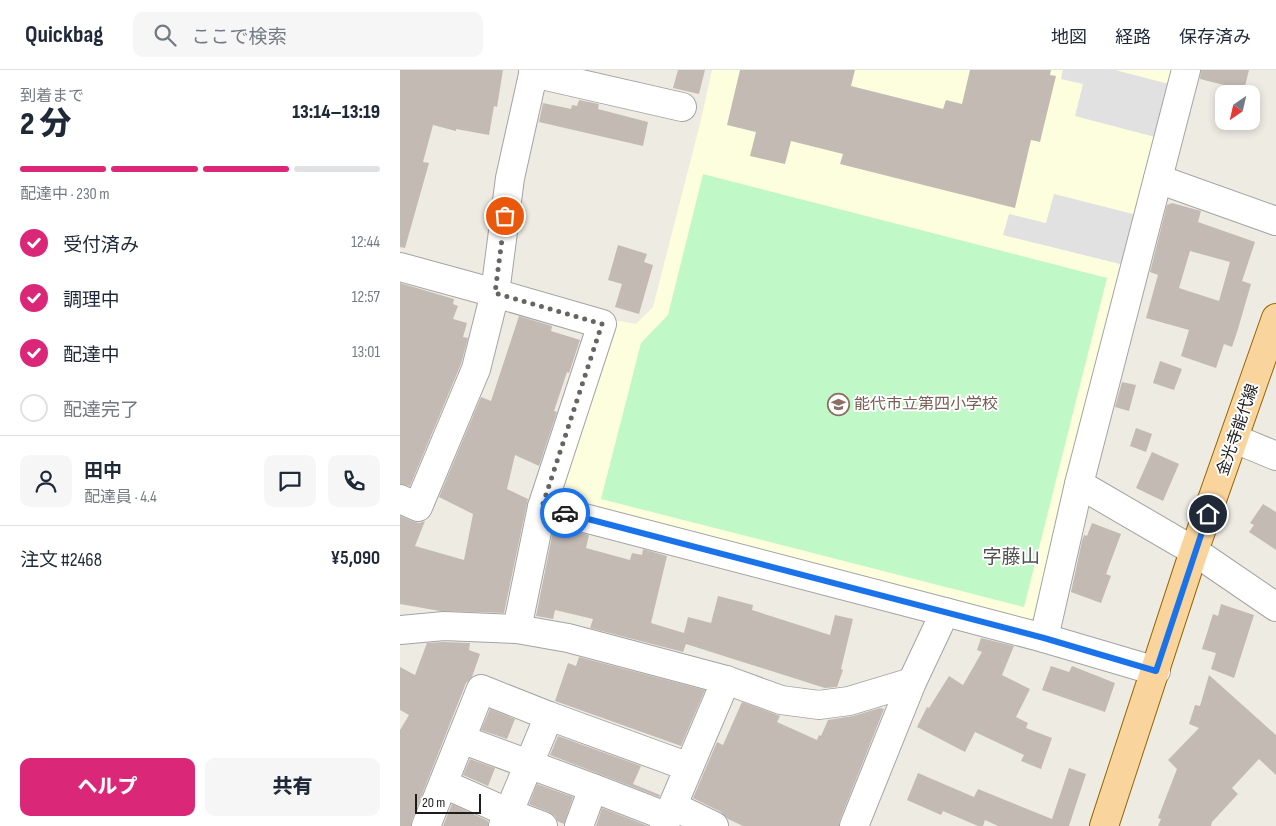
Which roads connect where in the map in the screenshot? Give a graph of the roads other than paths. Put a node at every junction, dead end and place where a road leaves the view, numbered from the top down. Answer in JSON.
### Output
{"nodes":[{"id":1,"x":1186,"y":70,"type":"edge"},
{"id":2,"x":534,"y":72,"type":"edge"},
{"id":3,"x":682,"y":108,"type":"dead end"},
{"id":4,"x":1158,"y":179,"type":"junction"},
{"id":5,"x":1276,"y":221,"type":"edge"},
{"id":6,"x":400,"y":267,"type":"edge"},
{"id":7,"x":495,"y":293,"type":"junction"},
{"id":8,"x":1276,"y":318,"type":"edge"},
{"id":9,"x":1235,"y":439,"type":"junction"},
{"id":10,"x":1276,"y":456,"type":"edge"},
{"id":11,"x":1079,"y":484,"type":"junction"},
{"id":12,"x":400,"y":499,"type":"edge"},
{"id":13,"x":542,"y":507,"type":"junction"},
{"id":14,"x":1194,"y":551,"type":"junction"},
{"id":15,"x":1276,"y":607,"type":"edge"},
{"id":16,"x":945,"y":612,"type":"junction"},
{"id":17,"x":517,"y":629,"type":"junction"},
{"id":18,"x":401,"y":633,"type":"edge"},
{"id":19,"x":1044,"y":638,"type":"junction"},
{"id":20,"x":1156,"y":671,"type":"junction"},
{"id":21,"x":726,"y":680,"type":"junction"},
{"id":22,"x":912,"y":682,"type":"junction"},
{"id":23,"x":549,"y":716,"type":"junction"},
{"id":24,"x":462,"y":740,"type":"junction"},
{"id":25,"x":529,"y":763,"type":"junction"},
{"id":26,"x":689,"y":767,"type":"junction"},
{"id":27,"x":444,"y":784,"type":"junction"},
{"id":28,"x":594,"y":788,"type":"junction"},
{"id":29,"x":668,"y":816,"type":"edge"},
{"id":30,"x":506,"y":820,"type":"edge"},
{"id":31,"x":426,"y":826,"type":"edge"},
{"id":32,"x":543,"y":826,"type":"edge"},
{"id":33,"x":579,"y":826,"type":"edge"},
{"id":34,"x":714,"y":826,"type":"edge"},
{"id":35,"x":854,"y":826,"type":"edge"},
{"id":36,"x":1104,"y":826,"type":"edge"}],
"edges":[{"from":1,"to":4,"type":"street"},
{"from":2,"to":3,"type":"street"},
{"from":2,"to":7,"type":"street"},
{"from":4,"to":5,"type":"street"},
{"from":4,"to":11,"type":"street"},
{"from":6,"to":7,"type":"street"},
{"from":7,"to":12,"type":"street"},
{"from":7,"to":13,"type":"street"},
{"from":8,"to":9,"type":"main road","name":"金光寺能代線"},
{"from":9,"to":10,"type":"street"},
{"from":9,"to":14,"type":"main road","name":"金光寺能代線"},
{"from":11,"to":14,"type":"street"},
{"from":11,"to":19,"type":"street"},
{"from":13,"to":16,"type":"street"},
{"from":13,"to":17,"type":"street"},
{"from":14,"to":15,"type":"street"},
{"from":14,"to":20,"type":"main road","name":"金光寺能代線"},
{"from":16,"to":19,"type":"street"},
{"from":16,"to":22,"type":"street"},
{"from":17,"to":18,"type":"street"},
{"from":17,"to":21,"type":"street"},
{"from":19,"to":20,"type":"street"},
{"from":20,"to":36,"type":"main road","name":"金光寺能代線"},
{"from":21,"to":22,"type":"street"},
{"from":21,"to":26,"type":"street"},
{"from":22,"to":35,"type":"street"},
{"from":23,"to":24,"type":"street"},
{"from":23,"to":25,"type":"street"},
{"from":23,"to":26,"type":"street"},
{"from":24,"to":25,"type":"street"},
{"from":24,"to":27,"type":"street"},
{"from":25,"to":28,"type":"street"},
{"from":25,"to":30,"type":"street"},
{"from":26,"to":29,"type":"street"},
{"from":27,"to":30,"type":"street"},
{"from":27,"to":31,"type":"street"},
{"from":28,"to":29,"type":"street"},
{"from":28,"to":33,"type":"street"},
{"from":29,"to":34,"type":"street"},
{"from":30,"to":32,"type":"street"}]}
